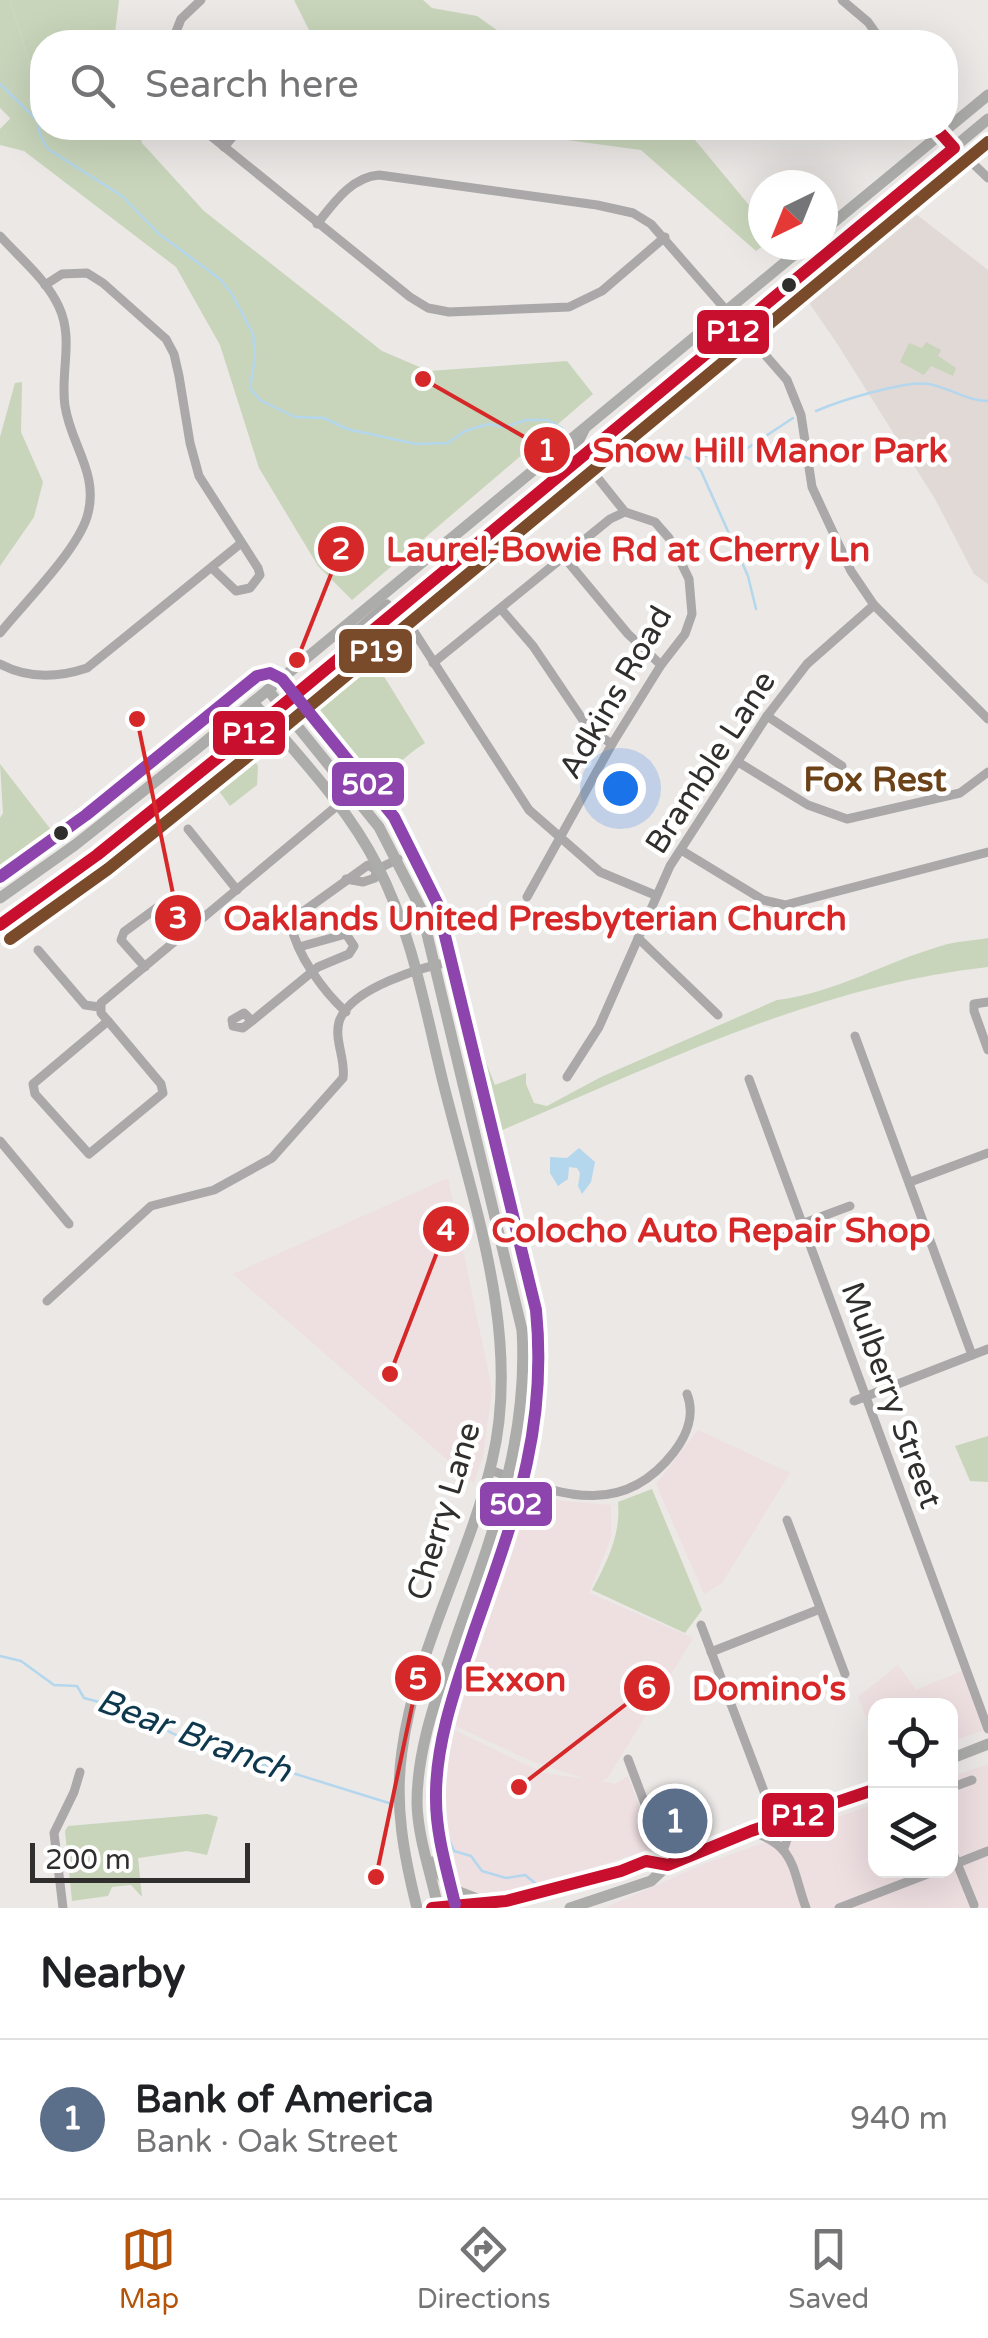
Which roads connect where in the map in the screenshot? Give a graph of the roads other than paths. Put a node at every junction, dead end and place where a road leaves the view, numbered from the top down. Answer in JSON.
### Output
{"nodes":[{"id":1,"x":201,"y":0,"type":"edge"},
{"id":2,"x":842,"y":0,"type":"edge"},
{"id":3,"x":177,"y":30,"type":"edge"},
{"id":4,"x":874,"y":30,"type":"edge"},
{"id":5,"x":988,"y":94,"type":"edge"},
{"id":6,"x":958,"y":116,"type":"edge"},
{"id":7,"x":988,"y":120,"type":"edge"},
{"id":8,"x":215,"y":140,"type":"edge"},
{"id":9,"x":230,"y":140,"type":"edge"},
{"id":10,"x":927,"y":140,"type":"edge"},
{"id":11,"x":947,"y":140,"type":"edge"},
{"id":12,"x":224,"y":148,"type":"junction"},
{"id":13,"x":954,"y":148,"type":"junction"},
{"id":14,"x":988,"y":178,"type":"edge"},
{"id":15,"x":838,"y":218,"type":"edge"},
{"id":16,"x":317,"y":224,"type":"junction"},
{"id":17,"x":0,"y":236,"type":"edge"},
{"id":18,"x":665,"y":237,"type":"junction"},
{"id":19,"x":788,"y":260,"type":"edge"},
{"id":20,"x":45,"y":285,"type":"junction"},
{"id":21,"x":727,"y":310,"type":"junction"},
{"id":22,"x":740,"y":325,"type":"junction"},
{"id":23,"x":586,"y":427,"type":"junction"},
{"id":24,"x":581,"y":457,"type":"junction"},
{"id":25,"x":625,"y":512,"type":"junction"},
{"id":26,"x":240,"y":544,"type":"junction"},
{"id":27,"x":564,"y":557,"type":"junction"},
{"id":28,"x":212,"y":568,"type":"junction"},
{"id":29,"x":874,"y":605,"type":"junction"},
{"id":30,"x":501,"y":609,"type":"junction"},
{"id":31,"x":397,"y":610,"type":"junction"},
{"id":32,"x":0,"y":634,"type":"edge"},
{"id":33,"x":337,"y":634,"type":"junction"},
{"id":34,"x":433,"y":663,"type":"junction"},
{"id":35,"x":0,"y":664,"type":"edge"},
{"id":36,"x":661,"y":665,"type":"junction"},
{"id":37,"x":268,"y":690,"type":"junction"},
{"id":38,"x":253,"y":702,"type":"junction"},
{"id":39,"x":282,"y":706,"type":"junction"},
{"id":40,"x":767,"y":716,"type":"junction"},
{"id":41,"x":988,"y":718,"type":"edge"},
{"id":42,"x":266,"y":719,"type":"junction"},
{"id":43,"x":612,"y":744,"type":"junction"},
{"id":44,"x":738,"y":762,"type":"junction"},
{"id":45,"x":842,"y":766,"type":"dead end"},
{"id":46,"x":988,"y":772,"type":"edge"},
{"id":47,"x":338,"y":805,"type":"junction"},
{"id":48,"x":188,"y":829,"type":"dead end"},
{"id":49,"x":560,"y":838,"type":"junction"},
{"id":50,"x":681,"y":850,"type":"junction"},
{"id":51,"x":988,"y":852,"type":"edge"},
{"id":52,"x":398,"y":859,"type":"junction"},
{"id":53,"x":378,"y":869,"type":"junction"},
{"id":54,"x":237,"y":890,"type":"junction"},
{"id":55,"x":655,"y":895,"type":"junction"},
{"id":56,"x":526,"y":897,"type":"dead end"},
{"id":57,"x":0,"y":898,"type":"edge"},
{"id":58,"x":0,"y":925,"type":"edge"},
{"id":59,"x":184,"y":935,"type":"junction"},
{"id":60,"x":638,"y":938,"type":"junction"},
{"id":61,"x":298,"y":947,"type":"junction"},
{"id":62,"x":38,"y":950,"type":"dead end"},
{"id":63,"x":455,"y":960,"type":"dead end"},
{"id":64,"x":436,"y":964,"type":"junction"},
{"id":65,"x":145,"y":967,"type":"junction"},
{"id":66,"x":415,"y":968,"type":"junction"},
{"id":67,"x":313,"y":970,"type":"junction"},
{"id":68,"x":988,"y":1002,"type":"edge"},
{"id":69,"x":99,"y":1006,"type":"junction"},
{"id":70,"x":346,"y":1012,"type":"junction"},
{"id":71,"x":718,"y":1015,"type":"dead end"},
{"id":72,"x":108,"y":1021,"type":"junction"},
{"id":73,"x":252,"y":1021,"type":"dead end"},
{"id":74,"x":854,"y":1036,"type":"dead end"},
{"id":75,"x":988,"y":1050,"type":"edge"},
{"id":76,"x":567,"y":1077,"type":"dead end"},
{"id":77,"x":749,"y":1079,"type":"dead end"},
{"id":78,"x":0,"y":1141,"type":"edge"},
{"id":79,"x":988,"y":1153,"type":"edge"},
{"id":80,"x":910,"y":1182,"type":"junction"},
{"id":81,"x":850,"y":1206,"type":"dead end"},
{"id":82,"x":69,"y":1224,"type":"dead end"},
{"id":83,"x":801,"y":1224,"type":"junction"},
{"id":84,"x":764,"y":1238,"type":"dead end"},
{"id":85,"x":47,"y":1301,"type":"dead end"},
{"id":86,"x":988,"y":1349,"type":"edge"},
{"id":87,"x":972,"y":1355,"type":"junction"},
{"id":88,"x":687,"y":1394,"type":"dead end"},
{"id":89,"x":866,"y":1396,"type":"junction"},
{"id":90,"x":854,"y":1402,"type":"dead end"},
{"id":91,"x":490,"y":1470,"type":"junction"},
{"id":92,"x":509,"y":1476,"type":"junction"},
{"id":93,"x":787,"y":1520,"type":"dead end"},
{"id":94,"x":820,"y":1609,"type":"junction"},
{"id":95,"x":701,"y":1626,"type":"dead end"},
{"id":96,"x":711,"y":1652,"type":"junction"},
{"id":97,"x":844,"y":1674,"type":"dead end"},
{"id":98,"x":988,"y":1728,"type":"edge"},
{"id":99,"x":988,"y":1744,"type":"edge"},
{"id":100,"x":958,"y":1756,"type":"edge"},
{"id":101,"x":628,"y":1759,"type":"dead end"},
{"id":102,"x":80,"y":1772,"type":"dead end"},
{"id":103,"x":972,"y":1780,"type":"dead end"},
{"id":104,"x":958,"y":1785,"type":"edge"},
{"id":105,"x":868,"y":1792,"type":"edge"},
{"id":106,"x":795,"y":1817,"type":"junction"},
{"id":107,"x":776,"y":1823,"type":"junction"},
{"id":108,"x":751,"y":1832,"type":"junction"},
{"id":109,"x":420,"y":1835,"type":"junction"},
{"id":110,"x":784,"y":1848,"type":"junction"},
{"id":111,"x":988,"y":1851,"type":"edge"},
{"id":112,"x":958,"y":1862,"type":"edge"},
{"id":113,"x":668,"y":1864,"type":"junction"},
{"id":114,"x":958,"y":1872,"type":"edge"},
{"id":115,"x":917,"y":1878,"type":"edge"},
{"id":116,"x":506,"y":1901,"type":"junction"},
{"id":117,"x":974,"y":1905,"type":"dead end"},
{"id":118,"x":62,"y":1908,"type":"edge"},
{"id":119,"x":417,"y":1908,"type":"edge"},
{"id":120,"x":436,"y":1908,"type":"edge"},
{"id":121,"x":570,"y":1908,"type":"edge"},
{"id":122,"x":806,"y":1908,"type":"edge"},
{"id":123,"x":839,"y":1908,"type":"edge"}],
"edges":[{"from":1,"to":3,"type":"street"},
{"from":2,"to":4,"type":"street"},
{"from":5,"to":6,"type":"main road"},
{"from":7,"to":13,"type":"main road"},
{"from":8,"to":12,"type":"street"},
{"from":9,"to":12,"type":"street"},
{"from":10,"to":15,"type":"main road"},
{"from":11,"to":13,"type":"street"},
{"from":12,"to":16,"type":"street"},
{"from":13,"to":14,"type":"street"},
{"from":13,"to":22,"type":"main road"},
{"from":16,"to":18,"type":"street"},
{"from":16,"to":18,"type":"street"},
{"from":17,"to":20,"type":"street"},
{"from":18,"to":21,"type":"street"},
{"from":19,"to":21,"type":"main road"},
{"from":20,"to":26,"type":"street"},
{"from":20,"to":32,"type":"street"},
{"from":21,"to":22,"type":"street"},
{"from":21,"to":23,"type":"main road"},
{"from":22,"to":24,"type":"main road"},
{"from":22,"to":29,"type":"street"},
{"from":23,"to":24,"type":"street"},
{"from":23,"to":33,"type":"main road"},
{"from":24,"to":25,"type":"street","name":"Adkins Road"},
{"from":24,"to":31,"type":"main road"},
{"from":25,"to":27,"type":"street"},
{"from":25,"to":36,"type":"street","name":"Adkins Road"},
{"from":26,"to":28,"type":"street"},
{"from":26,"to":28,"type":"street"},
{"from":27,"to":30,"type":"street"},
{"from":27,"to":36,"type":"street"},
{"from":28,"to":35,"type":"street"},
{"from":29,"to":40,"type":"street","name":"Bramble Lane"},
{"from":29,"to":41,"type":"street"},
{"from":30,"to":34,"type":"street"},
{"from":30,"to":43,"type":"street"},
{"from":31,"to":33,"type":"street"},
{"from":31,"to":34,"type":"street"},
{"from":31,"to":39,"type":"main road"},
{"from":33,"to":37,"type":"main road"},
{"from":34,"to":49,"type":"street"},
{"from":36,"to":43,"type":"street","name":"Adkins Road"},
{"from":37,"to":38,"type":"main road"},
{"from":37,"to":39,"type":"main road","name":"Cherry Lane"},
{"from":38,"to":42,"type":"main road","name":"Cherry Lane"},
{"from":38,"to":57,"type":"main road"},
{"from":39,"to":42,"type":"main road"},
{"from":39,"to":52,"type":"main road","name":"Cherry Lane"},
{"from":40,"to":44,"type":"street","name":"Bramble Lane"},
{"from":40,"to":45,"type":"street"},
{"from":42,"to":47,"type":"main road","name":"Cherry Lane"},
{"from":42,"to":58,"type":"main road"},
{"from":43,"to":49,"type":"street","name":"Adkins Road"},
{"from":44,"to":46,"type":"street"},
{"from":44,"to":50,"type":"street","name":"Bramble Lane"},
{"from":47,"to":53,"type":"main road","name":"Cherry Lane"},
{"from":47,"to":54,"type":"street"},
{"from":48,"to":54,"type":"street"},
{"from":49,"to":55,"type":"street"},
{"from":49,"to":56,"type":"street","name":"Adkins Road"},
{"from":50,"to":51,"type":"street"},
{"from":50,"to":55,"type":"street","name":"Bramble Lane"},
{"from":52,"to":53,"type":"street"},
{"from":52,"to":64,"type":"main road","name":"Cherry Lane"},
{"from":53,"to":61,"type":"street"},
{"from":53,"to":66,"type":"main road","name":"Cherry Lane"},
{"from":54,"to":59,"type":"street"},
{"from":55,"to":60,"type":"street","name":"Bramble Lane"},
{"from":59,"to":65,"type":"street"},
{"from":59,"to":65,"type":"street"},
{"from":60,"to":71,"type":"street"},
{"from":60,"to":76,"type":"street","name":"Bramble Lane"},
{"from":61,"to":67,"type":"street"},
{"from":61,"to":67,"type":"street"},
{"from":62,"to":69,"type":"street"},
{"from":63,"to":64,"type":"street"},
{"from":64,"to":66,"type":"street"},
{"from":64,"to":92,"type":"main road","name":"Cherry Lane"},
{"from":65,"to":69,"type":"street"},
{"from":66,"to":70,"type":"street"},
{"from":66,"to":91,"type":"main road","name":"Cherry Lane"},
{"from":67,"to":70,"type":"street"},
{"from":67,"to":73,"type":"street"},
{"from":68,"to":75,"type":"street"},
{"from":69,"to":72,"type":"street"},
{"from":70,"to":85,"type":"street"},
{"from":72,"to":72,"type":"street"},
{"from":74,"to":80,"type":"street"},
{"from":77,"to":83,"type":"street","name":"Mulberry Street"},
{"from":78,"to":82,"type":"street"},
{"from":79,"to":80,"type":"street"},
{"from":80,"to":87,"type":"street"},
{"from":81,"to":83,"type":"street"},
{"from":83,"to":84,"type":"street"},
{"from":83,"to":89,"type":"street","name":"Mulberry Street"},
{"from":86,"to":87,"type":"street"},
{"from":87,"to":89,"type":"street"},
{"from":88,"to":92,"type":"street"},
{"from":89,"to":90,"type":"street"},
{"from":89,"to":98,"type":"street","name":"Mulberry Street"},
{"from":91,"to":92,"type":"street"},
{"from":91,"to":119,"type":"main road","name":"Cherry Lane"},
{"from":92,"to":109,"type":"main road","name":"Cherry Lane"},
{"from":93,"to":94,"type":"street"},
{"from":94,"to":96,"type":"street"},
{"from":94,"to":97,"type":"street"},
{"from":95,"to":96,"type":"street"},
{"from":96,"to":107,"type":"street"},
{"from":99,"to":100,"type":"main road"},
{"from":101,"to":113,"type":"street"},
{"from":102,"to":118,"type":"street"},
{"from":103,"to":104,"type":"street"},
{"from":105,"to":106,"type":"main road"},
{"from":106,"to":107,"type":"main road"},
{"from":106,"to":110,"type":"street"},
{"from":107,"to":108,"type":"main road"},
{"from":108,"to":110,"type":"street"},
{"from":108,"to":113,"type":"main road"},
{"from":109,"to":116,"type":"main road"},
{"from":109,"to":120,"type":"main road","name":"Cherry Lane"},
{"from":110,"to":122,"type":"street"},
{"from":111,"to":112,"type":"street"},
{"from":113,"to":116,"type":"main road"},
{"from":113,"to":121,"type":"main road"},
{"from":114,"to":117,"type":"street"},
{"from":115,"to":123,"type":"street"},
{"from":116,"to":120,"type":"main road"}]}
